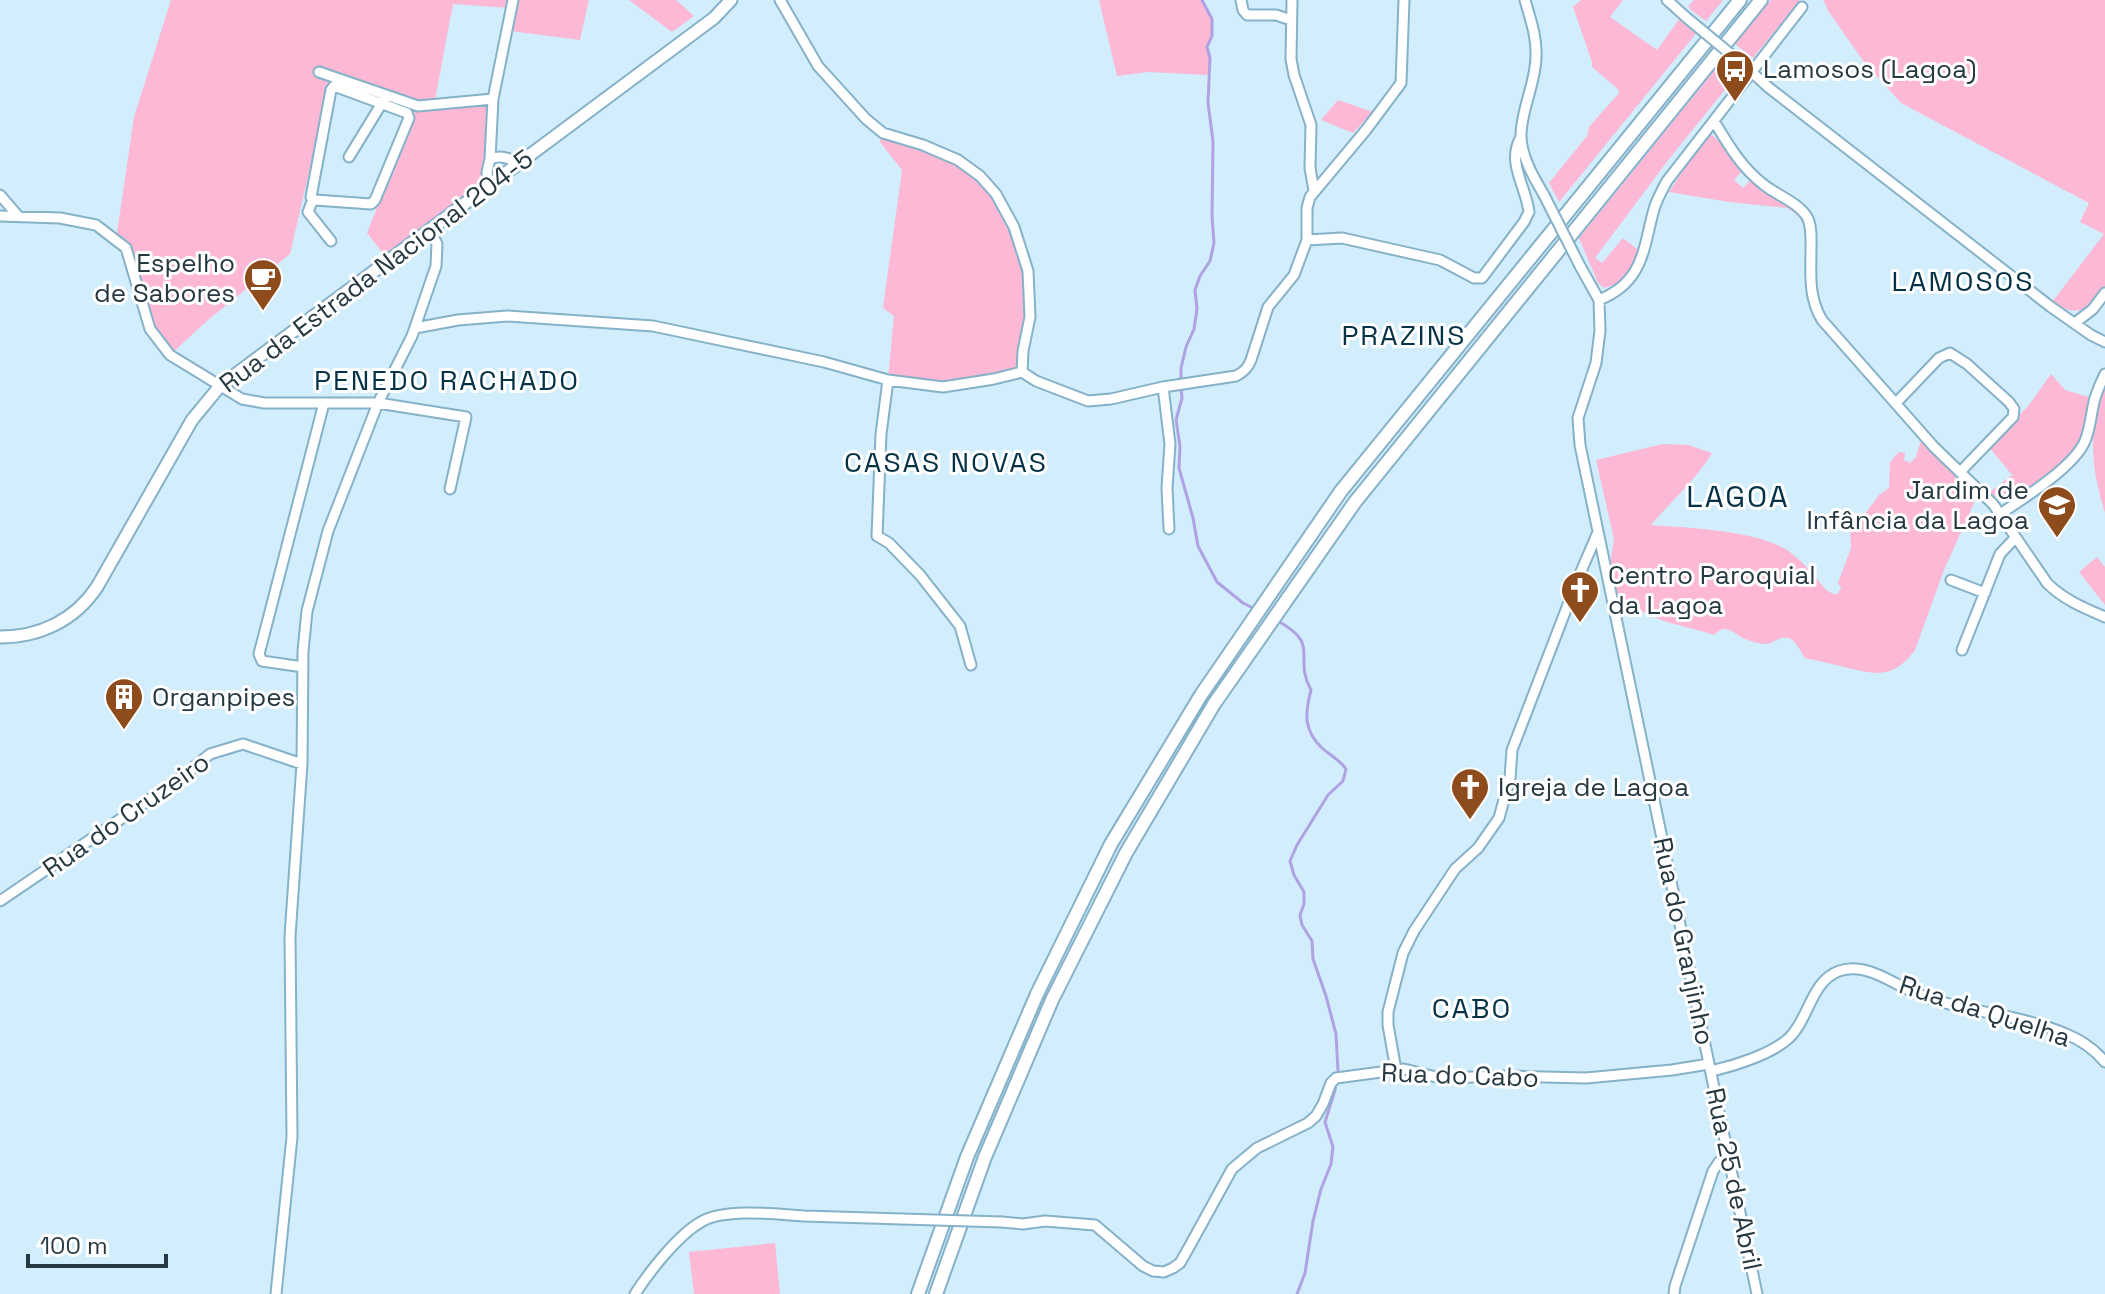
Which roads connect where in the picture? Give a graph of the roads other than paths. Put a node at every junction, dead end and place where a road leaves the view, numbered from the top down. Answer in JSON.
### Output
{"nodes":[{"id":1,"x":513,"y":0,"type":"edge"},
{"id":2,"x":731,"y":0,"type":"edge"},
{"id":3,"x":780,"y":0,"type":"edge"},
{"id":4,"x":1241,"y":0,"type":"edge"},
{"id":5,"x":1292,"y":0,"type":"edge"},
{"id":6,"x":1404,"y":0,"type":"edge"},
{"id":7,"x":1525,"y":0,"type":"edge"},
{"id":8,"x":1667,"y":0,"type":"edge"},
{"id":9,"x":1740,"y":0,"type":"edge"},
{"id":10,"x":1761,"y":0,"type":"edge"},
{"id":11,"x":1802,"y":7,"type":"dead end"},
{"id":12,"x":1291,"y":20,"type":"junction"},
{"id":13,"x":1748,"y":70,"type":"junction"},
{"id":14,"x":319,"y":72,"type":"dead end"},
{"id":15,"x":384,"y":99,"type":"junction"},
{"id":16,"x":493,"y":99,"type":"junction"},
{"id":17,"x":1714,"y":121,"type":"junction"},
{"id":18,"x":1521,"y":137,"type":"junction"},
{"id":19,"x":349,"y":157,"type":"dead end"},
{"id":20,"x":490,"y":159,"type":"junction"},
{"id":21,"x":518,"y":164,"type":"junction"},
{"id":22,"x":489,"y":185,"type":"junction"},
{"id":23,"x":1314,"y":191,"type":"junction"},
{"id":24,"x":0,"y":195,"type":"edge"},
{"id":25,"x":313,"y":199,"type":"junction"},
{"id":26,"x":0,"y":216,"type":"edge"},
{"id":27,"x":18,"y":216,"type":"junction"},
{"id":28,"x":430,"y":230,"type":"junction"},
{"id":29,"x":1307,"y":240,"type":"junction"},
{"id":30,"x":331,"y":241,"type":"dead end"},
{"id":31,"x":2105,"y":293,"type":"edge"},
{"id":32,"x":1599,"y":300,"type":"junction"},
{"id":33,"x":2075,"y":323,"type":"junction"},
{"id":34,"x":415,"y":328,"type":"junction"},
{"id":35,"x":2105,"y":342,"type":"edge"},
{"id":36,"x":1022,"y":372,"type":"junction"},
{"id":37,"x":2105,"y":374,"type":"edge"},
{"id":38,"x":888,"y":380,"type":"junction"},
{"id":39,"x":220,"y":386,"type":"junction"},
{"id":40,"x":1163,"y":387,"type":"junction"},
{"id":41,"x":324,"y":403,"type":"junction"},
{"id":42,"x":378,"y":403,"type":"junction"},
{"id":43,"x":1896,"y":403,"type":"junction"},
{"id":44,"x":1961,"y":471,"type":"junction"},
{"id":45,"x":450,"y":489,"type":"dead end"},
{"id":46,"x":2000,"y":514,"type":"junction"},
{"id":47,"x":1169,"y":529,"type":"dead end"},
{"id":48,"x":1598,"y":532,"type":"junction"},
{"id":49,"x":2015,"y":538,"type":"junction"},
{"id":50,"x":1951,"y":580,"type":"dead end"},
{"id":51,"x":1985,"y":593,"type":"junction"},
{"id":52,"x":2105,"y":617,"type":"edge"},
{"id":53,"x":0,"y":637,"type":"edge"},
{"id":54,"x":1962,"y":650,"type":"dead end"},
{"id":55,"x":971,"y":665,"type":"dead end"},
{"id":56,"x":303,"y":667,"type":"junction"},
{"id":57,"x":302,"y":764,"type":"junction"},
{"id":58,"x":0,"y":901,"type":"edge"},
{"id":59,"x":2105,"y":1062,"type":"edge"},
{"id":60,"x":1710,"y":1068,"type":"junction"},
{"id":61,"x":1396,"y":1070,"type":"junction"},
{"id":62,"x":1729,"y":1153,"type":"junction"},
{"id":63,"x":276,"y":1294,"type":"edge"},
{"id":64,"x":635,"y":1294,"type":"edge"},
{"id":65,"x":918,"y":1294,"type":"edge"},
{"id":66,"x":936,"y":1294,"type":"edge"},
{"id":67,"x":1674,"y":1294,"type":"edge"},
{"id":68,"x":1757,"y":1294,"type":"edge"}],
"edges":[{"from":1,"to":16,"type":"street"},
{"from":2,"to":21,"type":"main road","name":"Rua da Estrada Nacional 204-5"},
{"from":3,"to":36,"type":"street"},
{"from":4,"to":12,"type":"street"},
{"from":5,"to":12,"type":"street"},
{"from":6,"to":23,"type":"street"},
{"from":7,"to":18,"type":"street"},
{"from":8,"to":13,"type":"street","bridge":true},
{"from":9,"to":65,"type":"highway"},
{"from":10,"to":66,"type":"highway"},
{"from":11,"to":13,"type":"street"},
{"from":12,"to":23,"type":"street"},
{"from":13,"to":17,"type":"street"},
{"from":13,"to":33,"type":"street"},
{"from":14,"to":15,"type":"street"},
{"from":15,"to":16,"type":"street"},
{"from":15,"to":19,"type":"street"},
{"from":15,"to":25,"type":"street"},
{"from":15,"to":25,"type":"street"},
{"from":16,"to":20,"type":"street"},
{"from":17,"to":32,"type":"street"},
{"from":17,"to":43,"type":"street"},
{"from":18,"to":29,"type":"street"},
{"from":18,"to":32,"type":"street","bridge":true},
{"from":20,"to":21,"type":"street"},
{"from":20,"to":22,"type":"street"},
{"from":21,"to":22,"type":"main road","name":"Rua da Estrada Nacional 204-5"},
{"from":22,"to":28,"type":"main road","name":"Rua da Estrada Nacional 204-5"},
{"from":23,"to":29,"type":"street"},
{"from":24,"to":27,"type":"street"},
{"from":25,"to":30,"type":"street"},
{"from":26,"to":27,"type":"street"},
{"from":27,"to":39,"type":"street"},
{"from":28,"to":34,"type":"street"},
{"from":28,"to":39,"type":"main road","name":"Rua da Estrada Nacional 204-5"},
{"from":29,"to":40,"type":"street"},
{"from":31,"to":33,"type":"street"},
{"from":32,"to":48,"type":"street","name":"Rua do Granjinho"},
{"from":33,"to":35,"type":"street"},
{"from":34,"to":38,"type":"street"},
{"from":34,"to":42,"type":"street"},
{"from":36,"to":38,"type":"street"},
{"from":36,"to":40,"type":"street"},
{"from":37,"to":46,"type":"street"},
{"from":38,"to":55,"type":"street"},
{"from":39,"to":41,"type":"street"},
{"from":39,"to":53,"type":"main road","name":"Rua da Estrada Nacional 204-5"},
{"from":40,"to":47,"type":"street"},
{"from":41,"to":42,"type":"street"},
{"from":41,"to":56,"type":"street"},
{"from":42,"to":45,"type":"street"},
{"from":42,"to":56,"type":"street"},
{"from":43,"to":44,"type":"street"},
{"from":43,"to":44,"type":"street"},
{"from":44,"to":46,"type":"street"},
{"from":46,"to":49,"type":"street"},
{"from":48,"to":60,"type":"street","name":"Rua do Granjinho"},
{"from":48,"to":61,"type":"street"},
{"from":49,"to":51,"type":"street"},
{"from":49,"to":52,"type":"street"},
{"from":50,"to":51,"type":"street"},
{"from":51,"to":54,"type":"street"},
{"from":56,"to":57,"type":"street"},
{"from":57,"to":58,"type":"street","name":"Rua do Cruzeiro"},
{"from":57,"to":63,"type":"street"},
{"from":59,"to":60,"type":"street","name":"Rua da Quelha"},
{"from":60,"to":61,"type":"street","name":"Rua do Cabo"},
{"from":60,"to":62,"type":"street","name":"Rua 25 de Abril"},
{"from":61,"to":64,"type":"street","name":"Rua do Cabo","bridge":true},
{"from":62,"to":67,"type":"street"},
{"from":62,"to":68,"type":"street","name":"Rua 25 de Abril"}]}
